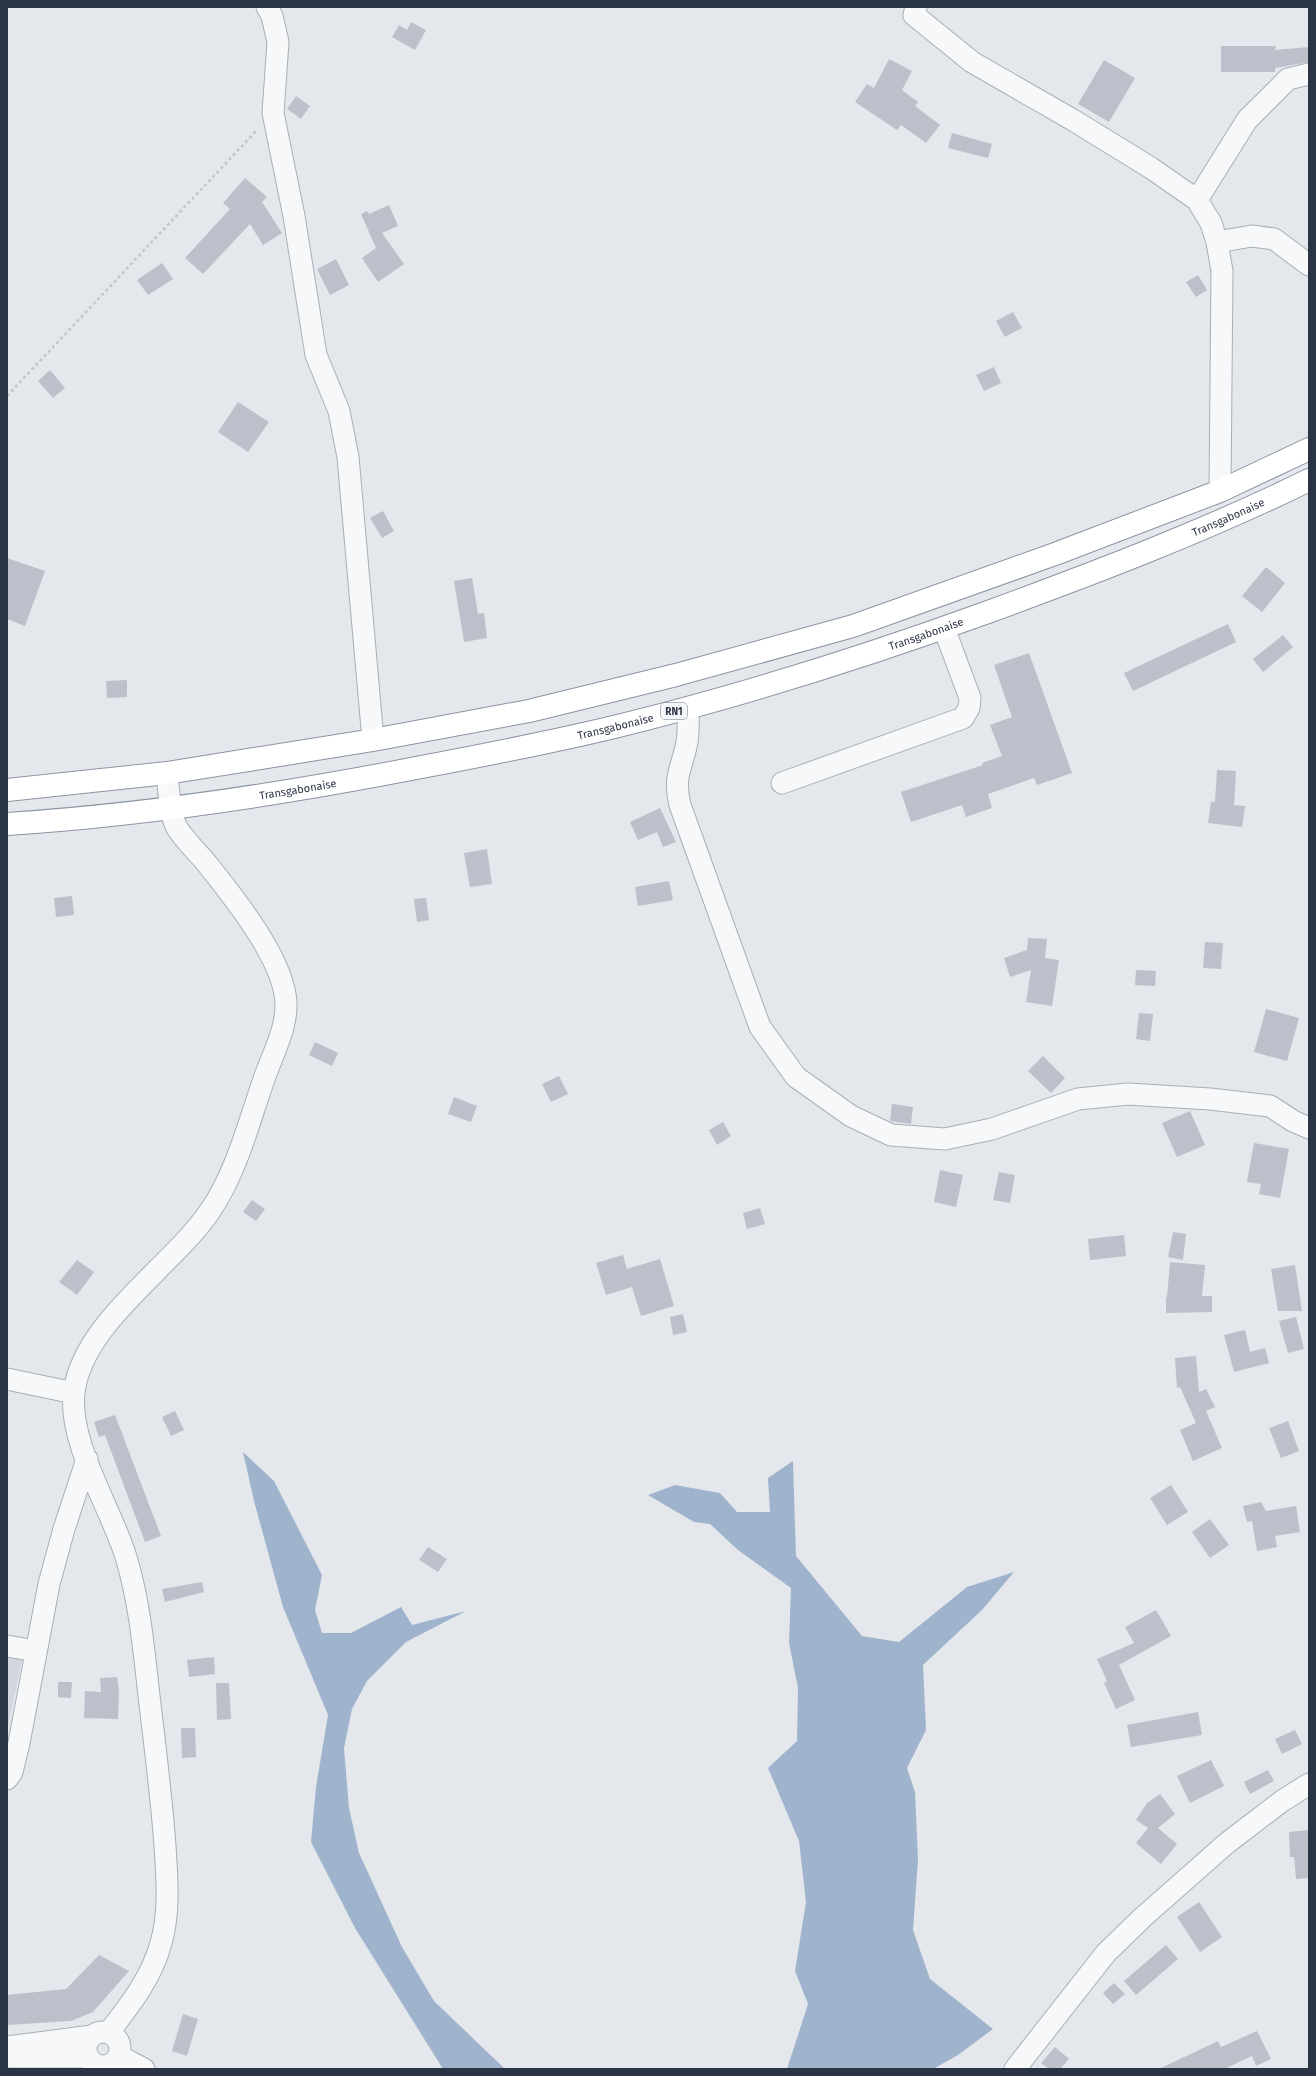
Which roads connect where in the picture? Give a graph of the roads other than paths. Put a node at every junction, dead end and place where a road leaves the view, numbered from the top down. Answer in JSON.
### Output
{"nodes":[{"id":1,"x":267,"y":7,"type":"edge"},
{"id":2,"x":912,"y":10,"type":"edge"},
{"id":3,"x":1309,"y":74,"type":"edge"},
{"id":4,"x":1198,"y":200,"type":"junction"},
{"id":5,"x":1217,"y":242,"type":"junction"},
{"id":6,"x":1309,"y":264,"type":"edge"},
{"id":7,"x":1309,"y":449,"type":"edge"},
{"id":8,"x":1309,"y":480,"type":"edge"},
{"id":9,"x":1220,"y":491,"type":"junction"},
{"id":10,"x":944,"y":628,"type":"junction"},
{"id":11,"x":688,"y":708,"type":"junction"},
{"id":12,"x":373,"y":740,"type":"junction"},
{"id":13,"x":167,"y":773,"type":"junction"},
{"id":14,"x":782,"y":783,"type":"dead end"},
{"id":15,"x":7,"y":790,"type":"edge"},
{"id":16,"x":172,"y":809,"type":"junction"},
{"id":17,"x":7,"y":824,"type":"edge"},
{"id":18,"x":1309,"y":1128,"type":"edge"},
{"id":19,"x":7,"y":1379,"type":"edge"},
{"id":20,"x":74,"y":1393,"type":"junction"},
{"id":21,"x":87,"y":1459,"type":"junction"},
{"id":22,"x":7,"y":1646,"type":"edge"},
{"id":23,"x":36,"y":1651,"type":"junction"},
{"id":24,"x":7,"y":1779,"type":"edge"},
{"id":25,"x":1309,"y":1784,"type":"edge"},
{"id":26,"x":101,"y":2034,"type":"junction"},
{"id":27,"x":7,"y":2046,"type":"edge"},
{"id":28,"x":7,"y":2056,"type":"edge"},
{"id":29,"x":119,"y":2056,"type":"junction"},
{"id":30,"x":88,"y":2057,"type":"junction"},
{"id":31,"x":144,"y":2069,"type":"edge"},
{"id":32,"x":1015,"y":2069,"type":"edge"}],
"edges":[{"from":1,"to":12,"type":"street"},
{"from":2,"to":4,"type":"street"},
{"from":3,"to":4,"type":"street"},
{"from":4,"to":5,"type":"street"},
{"from":5,"to":6,"type":"street"},
{"from":5,"to":9,"type":"street"},
{"from":7,"to":9,"type":"highway"},
{"from":8,"to":10,"type":"highway","name":"Transgabonaise","number":"RN1"},
{"from":9,"to":12,"type":"highway"},
{"from":10,"to":11,"type":"highway","name":"Transgabonaise","number":"RN1"},
{"from":10,"to":14,"type":"street"},
{"from":11,"to":16,"type":"highway","name":"Transgabonaise","number":"RN1"},
{"from":11,"to":18,"type":"street"},
{"from":12,"to":13,"type":"highway"},
{"from":13,"to":15,"type":"highway"},
{"from":13,"to":16,"type":"street"},
{"from":16,"to":17,"type":"highway","name":"Transgabonaise","number":"RN1"},
{"from":16,"to":20,"type":"street"},
{"from":19,"to":20,"type":"street"},
{"from":20,"to":21,"type":"street"},
{"from":21,"to":23,"type":"street"},
{"from":21,"to":26,"type":"street"},
{"from":22,"to":23,"type":"street"},
{"from":23,"to":24,"type":"street"},
{"from":25,"to":32,"type":"street"},
{"from":26,"to":27,"type":"street"},
{"from":26,"to":29,"type":"street"},
{"from":26,"to":30,"type":"street"},
{"from":28,"to":30,"type":"street"},
{"from":29,"to":30,"type":"street"},
{"from":29,"to":31,"type":"street"}]}
